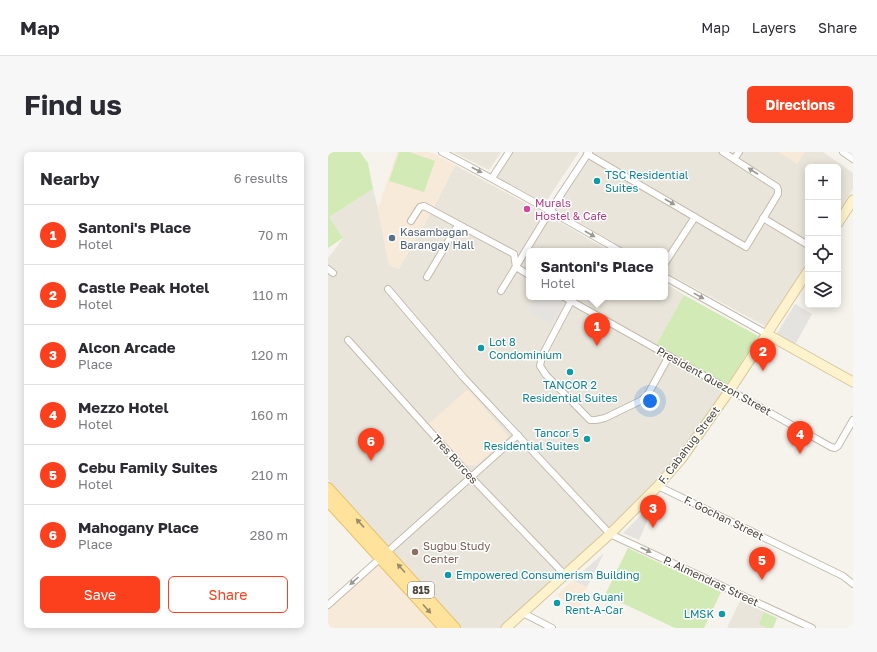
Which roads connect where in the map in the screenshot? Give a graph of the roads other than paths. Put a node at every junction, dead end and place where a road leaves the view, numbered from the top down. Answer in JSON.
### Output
{"nodes":[{"id":1,"x":442,"y":152,"type":"edge"},
{"id":2,"x":509,"y":152,"type":"edge"},
{"id":3,"x":724,"y":152,"type":"edge"},
{"id":4,"x":739,"y":152,"type":"edge"},
{"id":5,"x":842,"y":152,"type":"edge"},
{"id":6,"x":588,"y":153,"type":"edge"},
{"id":7,"x":734,"y":159,"type":"junction"},
{"id":8,"x":853,"y":159,"type":"edge"},
{"id":9,"x":492,"y":178,"type":"junction"},
{"id":10,"x":853,"y":200,"type":"edge"},
{"id":11,"x":550,"y":210,"type":"junction"},
{"id":12,"x":695,"y":217,"type":"junction"},
{"id":13,"x":763,"y":218,"type":"junction"},
{"id":14,"x":841,"y":218,"type":"edge"},
{"id":15,"x":411,"y":221,"type":"dead end"},
{"id":16,"x":458,"y":225,"type":"junction"},
{"id":17,"x":805,"y":243,"type":"edge"},
{"id":18,"x":527,"y":248,"type":"edge"},
{"id":19,"x":615,"y":248,"type":"edge"},
{"id":20,"x":526,"y":250,"type":"edge"},
{"id":21,"x":668,"y":258,"type":"edge"},
{"id":22,"x":516,"y":267,"type":"junction"},
{"id":23,"x":807,"y":272,"type":"edge"},
{"id":24,"x":526,"y":273,"type":"edge"},
{"id":25,"x":428,"y":277,"type":"dead end"},
{"id":26,"x":668,"y":279,"type":"edge"},
{"id":27,"x":388,"y":289,"type":"dead end"},
{"id":28,"x":501,"y":290,"type":"dead end"},
{"id":29,"x":571,"y":301,"type":"joint"},
{"id":30,"x":767,"y":334,"type":"junction"},
{"id":31,"x":348,"y":340,"type":"dead end"},
{"id":32,"x":669,"y":356,"type":"junction"},
{"id":33,"x":853,"y":382,"type":"edge"},
{"id":34,"x":730,"y":390,"type":"junction"},
{"id":35,"x":853,"y":420,"type":"edge"},
{"id":36,"x":518,"y":435,"type":"junction"},
{"id":37,"x":471,"y":477,"type":"junction"},
{"id":38,"x":658,"y":486,"type":"junction"},
{"id":39,"x":328,"y":488,"type":"edge"},
{"id":40,"x":328,"y":501,"type":"edge"},
{"id":41,"x":610,"y":534,"type":"junction"},
{"id":42,"x":384,"y":555,"type":"junction"},
{"id":43,"x":565,"y":575,"type":"junction"},
{"id":44,"x":853,"y":584,"type":"edge"},
{"id":45,"x":328,"y":605,"type":"edge"},
{"id":46,"x":523,"y":613,"type":"junction"},
{"id":47,"x":444,"y":628,"type":"edge"},
{"id":48,"x":456,"y":628,"type":"edge"},
{"id":49,"x":506,"y":628,"type":"edge"},
{"id":50,"x":552,"y":628,"type":"edge"},
{"id":51,"x":812,"y":628,"type":"edge"}],
"edges":[{"from":1,"to":9,"type":"street","one_way":true},
{"from":2,"to":9,"type":"street"},
{"from":3,"to":7,"type":"street"},
{"from":4,"to":7,"type":"street"},
{"from":5,"to":8,"type":"street"},
{"from":6,"to":11,"type":"street"},
{"from":6,"to":12,"type":"street","one_way":true},
{"from":13,"to":7,"type":"street","one_way":true},
{"from":9,"to":11,"type":"street"},
{"from":10,"to":14,"type":"main road"},
{"from":11,"to":18,"type":"street"},
{"from":11,"to":19,"type":"street","one_way":true},
{"from":12,"to":13,"type":"street"},
{"from":12,"to":21,"type":"street"},
{"from":13,"to":17,"type":"street"},
{"from":15,"to":16,"type":"street"},
{"from":16,"to":22,"type":"street"},
{"from":16,"to":25,"type":"street"},
{"from":20,"to":22,"type":"street"},
{"from":22,"to":24,"type":"street"},
{"from":22,"to":28,"type":"street"},
{"from":23,"to":30,"type":"main road","name":"F. Cabahug Street"},
{"from":26,"to":30,"type":"street","one_way":true},
{"from":27,"to":36,"type":"street"},
{"from":29,"to":32,"type":"street","name":"President Quezon Street"},
{"from":29,"to":32,"type":"street"},
{"from":30,"to":33,"type":"main road"},
{"from":30,"to":34,"type":"main road","name":"F. Cabahug Street"},
{"from":31,"to":37,"type":"street","name":"Tres Borces"},
{"from":32,"to":34,"type":"street","name":"President Quezon Street"},
{"from":34,"to":35,"type":"street","name":"President Quezon Street"},
{"from":34,"to":38,"type":"main road","name":"F. Cabahug Street"},
{"from":36,"to":37,"type":"street"},
{"from":36,"to":41,"type":"street"},
{"from":37,"to":42,"type":"street"},
{"from":37,"to":43,"type":"street","name":"Tres Borces"},
{"from":38,"to":41,"type":"main road","name":"F. Cabahug Street"},
{"from":38,"to":44,"type":"street","name":"F. Gochan Street"},
{"from":42,"to":39,"type":"main road","number":"815","one_way":true},
{"from":40,"to":42,"type":"main road","number":"815"},
{"from":41,"to":43,"type":"main road","name":"F. Cabahug Street"},
{"from":41,"to":51,"type":"street","name":"P. Almendras Street","one_way":true},
{"from":42,"to":45,"type":"street","one_way":true},
{"from":42,"to":47,"type":"main road","number":"815","one_way":true},
{"from":48,"to":42,"type":"main road","number":"815","one_way":true},
{"from":43,"to":46,"type":"main road","name":"F. Cabahug Street"},
{"from":46,"to":49,"type":"main road","name":"F. Cabahug Street"},
{"from":46,"to":50,"type":"street"}]}
